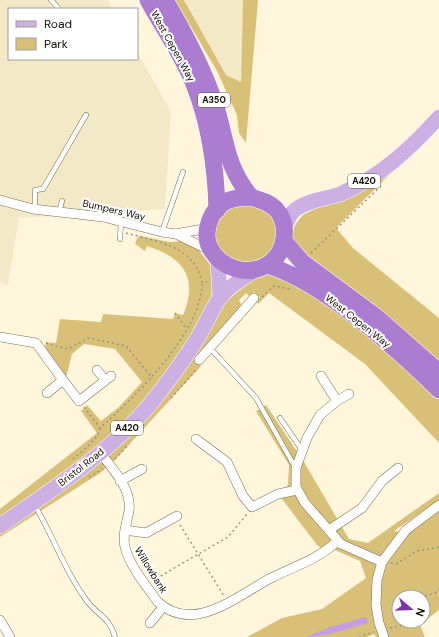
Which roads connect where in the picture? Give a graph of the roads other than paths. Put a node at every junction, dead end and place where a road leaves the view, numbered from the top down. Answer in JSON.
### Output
{"nodes":[{"id":1,"x":51,"y":0,"type":"edge"},
{"id":2,"x":148,"y":0,"type":"edge"},
{"id":3,"x":165,"y":0,"type":"edge"},
{"id":4,"x":58,"y":8,"type":"edge"},
{"id":5,"x":86,"y":115,"type":"dead end"},
{"id":6,"x":439,"y":117,"type":"edge"},
{"id":7,"x":183,"y":172,"type":"dead end"},
{"id":8,"x":251,"y":197,"type":"junction"},
{"id":9,"x":62,"y":201,"type":"dead end"},
{"id":10,"x":1,"y":202,"type":"edge"},
{"id":11,"x":269,"y":204,"type":"junction"},
{"id":12,"x":304,"y":204,"type":"junction"},
{"id":13,"x":35,"y":209,"type":"junction"},
{"id":14,"x":217,"y":210,"type":"junction"},
{"id":15,"x":59,"y":212,"type":"junction"},
{"id":16,"x":121,"y":227,"type":"junction"},
{"id":17,"x":208,"y":228,"type":"junction"},
{"id":18,"x":162,"y":232,"type":"junction"},
{"id":19,"x":176,"y":234,"type":"junction"},
{"id":20,"x":284,"y":235,"type":"junction"},
{"id":21,"x":120,"y":239,"type":"dead end"},
{"id":22,"x":215,"y":256,"type":"junction"},
{"id":23,"x":262,"y":267,"type":"junction"},
{"id":24,"x":220,"y":298,"type":"junction"},
{"id":25,"x":252,"y":299,"type":"road end"},
{"id":26,"x":195,"y":333,"type":"junction"},
{"id":27,"x":0,"y":337,"type":"edge"},
{"id":28,"x":213,"y":345,"type":"junction"},
{"id":29,"x":199,"y":360,"type":"dead end"},
{"id":30,"x":97,"y":370,"type":"dead end"},
{"id":31,"x":439,"y":372,"type":"edge"},
{"id":32,"x":321,"y":376,"type":"dead end"},
{"id":33,"x":63,"y":380,"type":"junction"},
{"id":34,"x":439,"y":390,"type":"edge"},
{"id":35,"x":47,"y":393,"type":"dead end"},
{"id":36,"x":349,"y":394,"type":"dead end"},
{"id":37,"x":337,"y":401,"type":"junction"},
{"id":38,"x":280,"y":418,"type":"dead end"},
{"id":39,"x":196,"y":439,"type":"dead end"},
{"id":40,"x":302,"y":450,"type":"junction"},
{"id":41,"x":100,"y":452,"type":"junction"},
{"id":42,"x":296,"y":468,"type":"junction"},
{"id":43,"x":398,"y":468,"type":"dead end"},
{"id":44,"x":142,"y":469,"type":"dead end"},
{"id":45,"x":120,"y":481,"type":"junction"},
{"id":46,"x":297,"y":490,"type":"junction"},
{"id":47,"x":34,"y":502,"type":"junction"},
{"id":48,"x":439,"y":505,"type":"edge"},
{"id":49,"x":177,"y":516,"type":"road end"},
{"id":50,"x":0,"y":526,"type":"edge"},
{"id":51,"x":125,"y":530,"type":"junction"},
{"id":52,"x":329,"y":530,"type":"junction"},
{"id":53,"x":338,"y":541,"type":"junction"},
{"id":54,"x":382,"y":562,"type":"junction"},
{"id":55,"x":163,"y":607,"type":"junction"},
{"id":56,"x":0,"y":620,"type":"edge"},
{"id":57,"x":149,"y":624,"type":"dead end"},
{"id":58,"x":382,"y":633,"type":"edge"},
{"id":59,"x":10,"y":637,"type":"edge"},
{"id":60,"x":115,"y":637,"type":"edge"}],
"edges":[{"from":1,"to":4,"type":"lane"},
{"from":2,"to":14,"type":"highway","name":"West Cepen Way","number":"A350"},
{"from":3,"to":8,"type":"highway","name":"West Cepen Way","number":"A350"},
{"from":5,"to":13,"type":"lane"},
{"from":6,"to":12,"type":"main road","number":"A420"},
{"from":7,"to":18,"type":"lane"},
{"from":8,"to":11,"type":"highway","number":"A350"},
{"from":8,"to":14,"type":"highway","number":"A350"},
{"from":9,"to":15,"type":"lane"},
{"from":10,"to":13,"type":"street","name":"Bumpers Way"},
{"from":11,"to":12,"type":"main road","number":"A420"},
{"from":11,"to":20,"type":"highway"},
{"from":12,"to":20,"type":"main road","number":"A420"},
{"from":13,"to":15,"type":"street","name":"Bumpers Way"},
{"from":14,"to":17,"type":"highway","number":"A350"},
{"from":15,"to":16,"type":"street","name":"Bumpers Way"},
{"from":16,"to":18,"type":"street","name":"Bumpers Way"},
{"from":16,"to":21,"type":"lane"},
{"from":17,"to":19,"type":"street","name":"Bumpers Way"},
{"from":17,"to":22,"type":"highway"},
{"from":18,"to":19,"type":"street","name":"Bumpers Way"},
{"from":19,"to":22,"type":"street","name":"Bumpers Way"},
{"from":20,"to":23,"type":"highway"},
{"from":20,"to":31,"type":"highway","name":"West Cepen Way"},
{"from":22,"to":23,"type":"highway"},
{"from":22,"to":24,"type":"main road"},
{"from":23,"to":24,"type":"main road","name":"Bristol Road","number":"A420"},
{"from":23,"to":34,"type":"highway","name":"West Cepen Way"},
{"from":24,"to":26,"type":"main road","name":"Bristol Road","number":"A420"},
{"from":25,"to":28,"type":"street"},
{"from":26,"to":28,"type":"street"},
{"from":26,"to":41,"type":"main road","name":"Bristol Road","number":"A420"},
{"from":27,"to":33,"type":"street"},
{"from":28,"to":29,"type":"street"},
{"from":28,"to":42,"type":"lane"},
{"from":30,"to":33,"type":"street"},
{"from":32,"to":37,"type":"street"},
{"from":33,"to":35,"type":"street"},
{"from":36,"to":37,"type":"street"},
{"from":37,"to":40,"type":"street"},
{"from":38,"to":40,"type":"lane"},
{"from":39,"to":46,"type":"street"},
{"from":40,"to":42,"type":"street"},
{"from":41,"to":45,"type":"street","name":"Willowbank"},
{"from":41,"to":47,"type":"main road","name":"Bristol Road","number":"A420"},
{"from":42,"to":46,"type":"street"},
{"from":43,"to":52,"type":"street"},
{"from":44,"to":45,"type":"street"},
{"from":45,"to":51,"type":"street","name":"Willowbank"},
{"from":46,"to":52,"type":"street"},
{"from":47,"to":50,"type":"main road","name":"Bristol Road","number":"A420"},
{"from":47,"to":60,"type":"lane"},
{"from":48,"to":54,"type":"street"},
{"from":49,"to":51,"type":"street"},
{"from":51,"to":55,"type":"street","name":"Willowbank"},
{"from":52,"to":53,"type":"street"},
{"from":53,"to":54,"type":"street"},
{"from":53,"to":55,"type":"street","name":"Willowbank"},
{"from":54,"to":58,"type":"street"},
{"from":55,"to":57,"type":"street"},
{"from":56,"to":59,"type":"street"}]}
